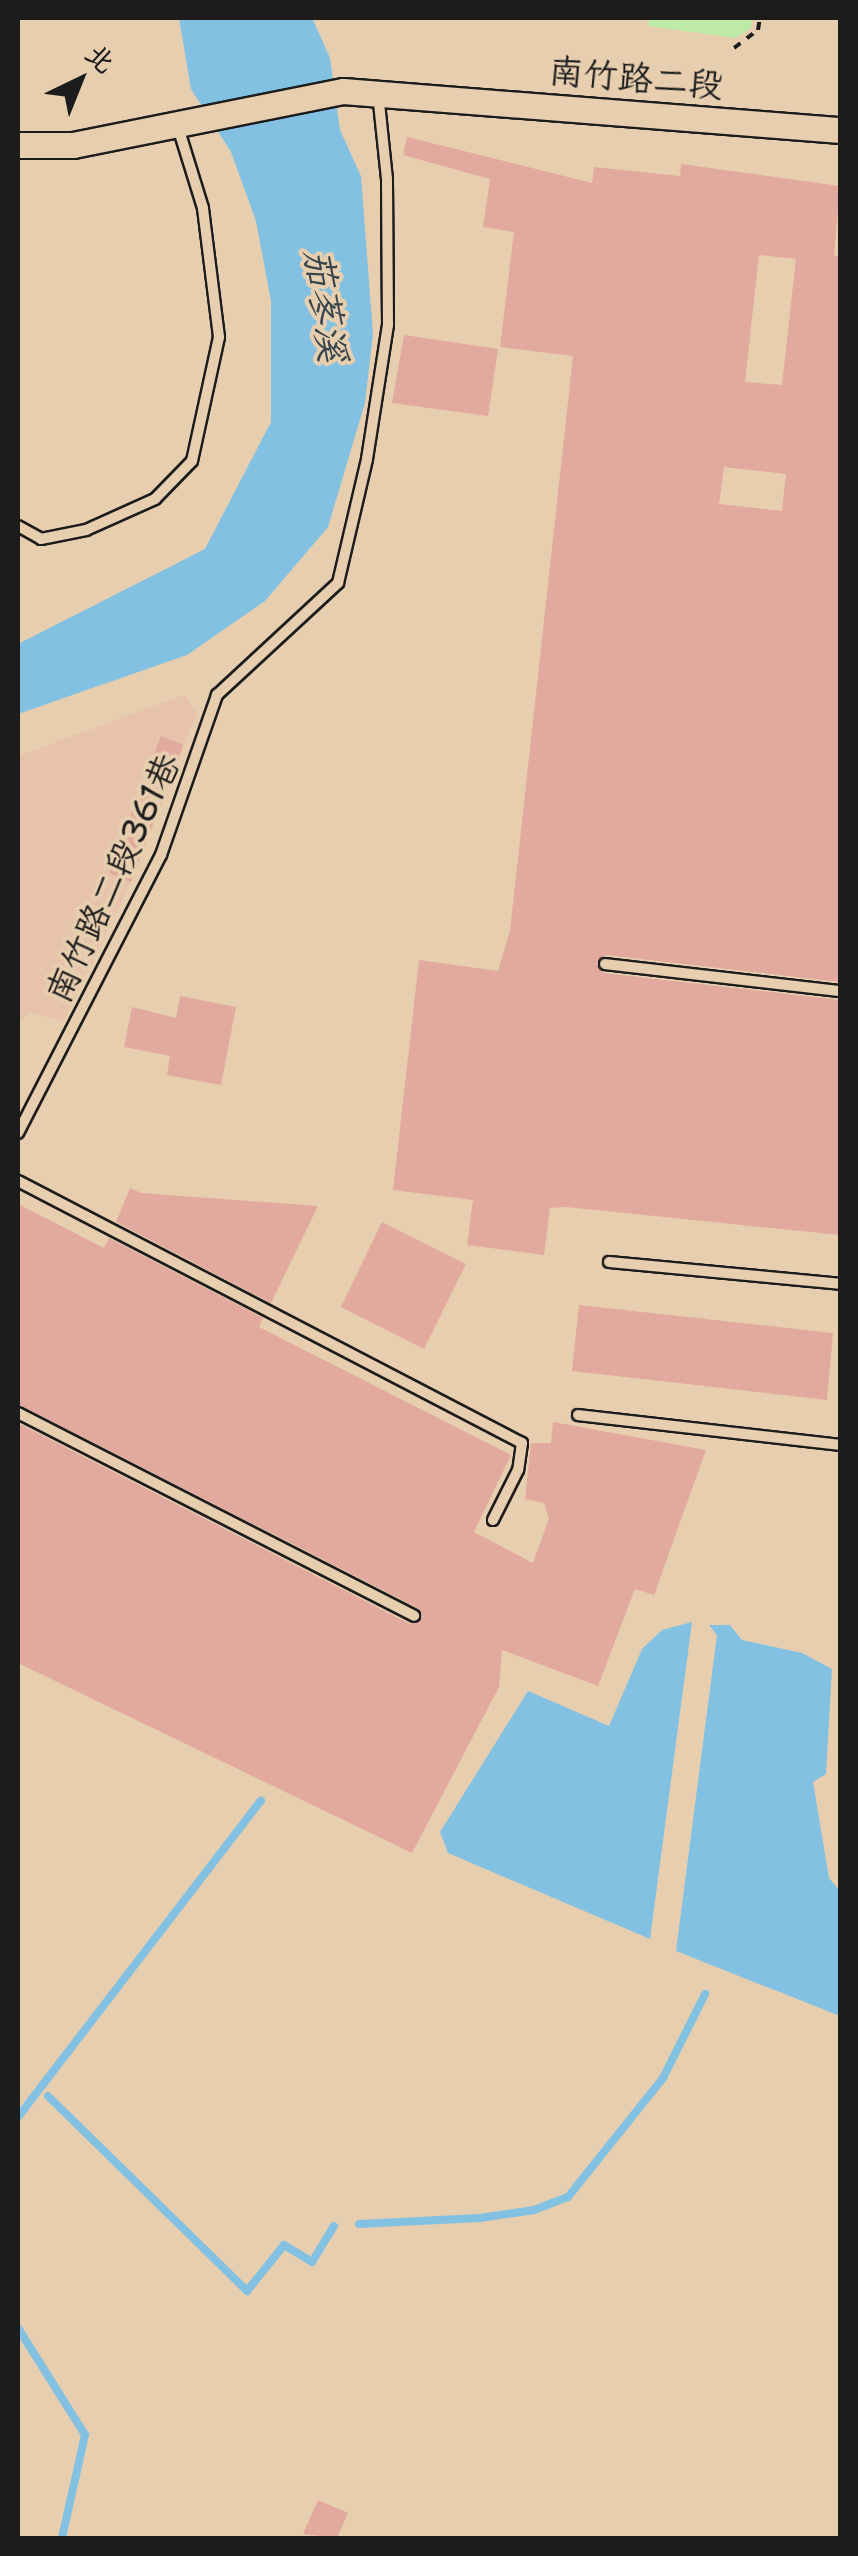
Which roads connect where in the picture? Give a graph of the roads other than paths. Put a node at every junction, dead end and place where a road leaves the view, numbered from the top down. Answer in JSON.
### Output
{"nodes":[{"id":1,"x":378,"y":92,"type":"junction"},
{"id":2,"x":185,"y":124,"type":"junction"},
{"id":3,"x":840,"y":130,"type":"edge"},
{"id":4,"x":18,"y":145,"type":"edge"},
{"id":5,"x":18,"y":526,"type":"edge"},
{"id":6,"x":605,"y":964,"type":"dead end"},
{"id":7,"x":840,"y":991,"type":"edge"},
{"id":8,"x":18,"y":1132,"type":"edge"},
{"id":9,"x":18,"y":1181,"type":"edge"},
{"id":10,"x":608,"y":1262,"type":"dead end"},
{"id":11,"x":840,"y":1284,"type":"edge"},
{"id":12,"x":18,"y":1413,"type":"edge"},
{"id":13,"x":578,"y":1415,"type":"dead end"},
{"id":14,"x":840,"y":1445,"type":"edge"},
{"id":15,"x":493,"y":1520,"type":"dead end"},
{"id":16,"x":414,"y":1616,"type":"dead end"}],
"edges":[{"from":1,"to":2,"type":"street","name":"南竹路二段"},
{"from":1,"to":3,"type":"street","name":"南竹路二段"},
{"from":1,"to":8,"type":"lane","name":"南竹路二段361巷"},
{"from":2,"to":4,"type":"street","name":"南竹路二段"},
{"from":2,"to":5,"type":"lane"},
{"from":6,"to":7,"type":"lane"},
{"from":9,"to":15,"type":"lane"},
{"from":10,"to":11,"type":"lane"},
{"from":12,"to":16,"type":"lane"},
{"from":13,"to":14,"type":"lane"}]}
